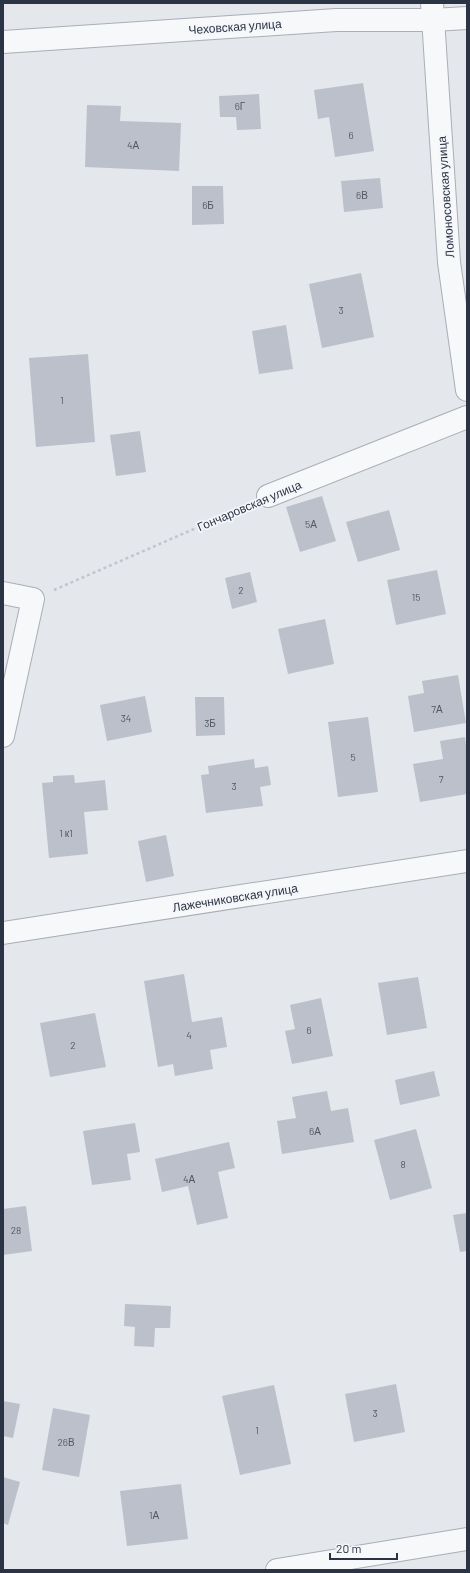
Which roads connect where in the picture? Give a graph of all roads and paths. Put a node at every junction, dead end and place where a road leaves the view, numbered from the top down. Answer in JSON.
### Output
{"nodes":[{"id":1,"x":433,"y":12,"type":"edge"},
{"id":2,"x":467,"y":18,"type":"edge"},
{"id":3,"x":3,"y":42,"type":"edge"},
{"id":4,"x":467,"y":390,"type":"edge"},
{"id":5,"x":467,"y":417,"type":"edge"},
{"id":6,"x":268,"y":496,"type":"joint"},
{"id":7,"x":3,"y":593,"type":"edge"},
{"id":8,"x":33,"y":598,"type":"junction"},
{"id":9,"x":3,"y":736,"type":"edge"},
{"id":10,"x":467,"y":860,"type":"edge"},
{"id":11,"x":3,"y":933,"type":"edge"},
{"id":12,"x":467,"y":1539,"type":"edge"},
{"id":13,"x":277,"y":1570,"type":"edge"}],
"edges":[{"from":1,"to":2,"type":"street","name":"Чеховская улица"},
{"from":1,"to":3,"type":"street","name":"Чеховская улица"},
{"from":1,"to":4,"type":"street","name":"Ломоносовская улица"},
{"from":5,"to":6,"type":"street","name":"Гончаровская улица"},
{"from":6,"to":8,"type":"path","name":"Гончаровская улица"},
{"from":7,"to":8,"type":"street"},
{"from":8,"to":9,"type":"street"},
{"from":10,"to":11,"type":"street","name":"Лажечниковская улица"},
{"from":12,"to":13,"type":"street"}]}
